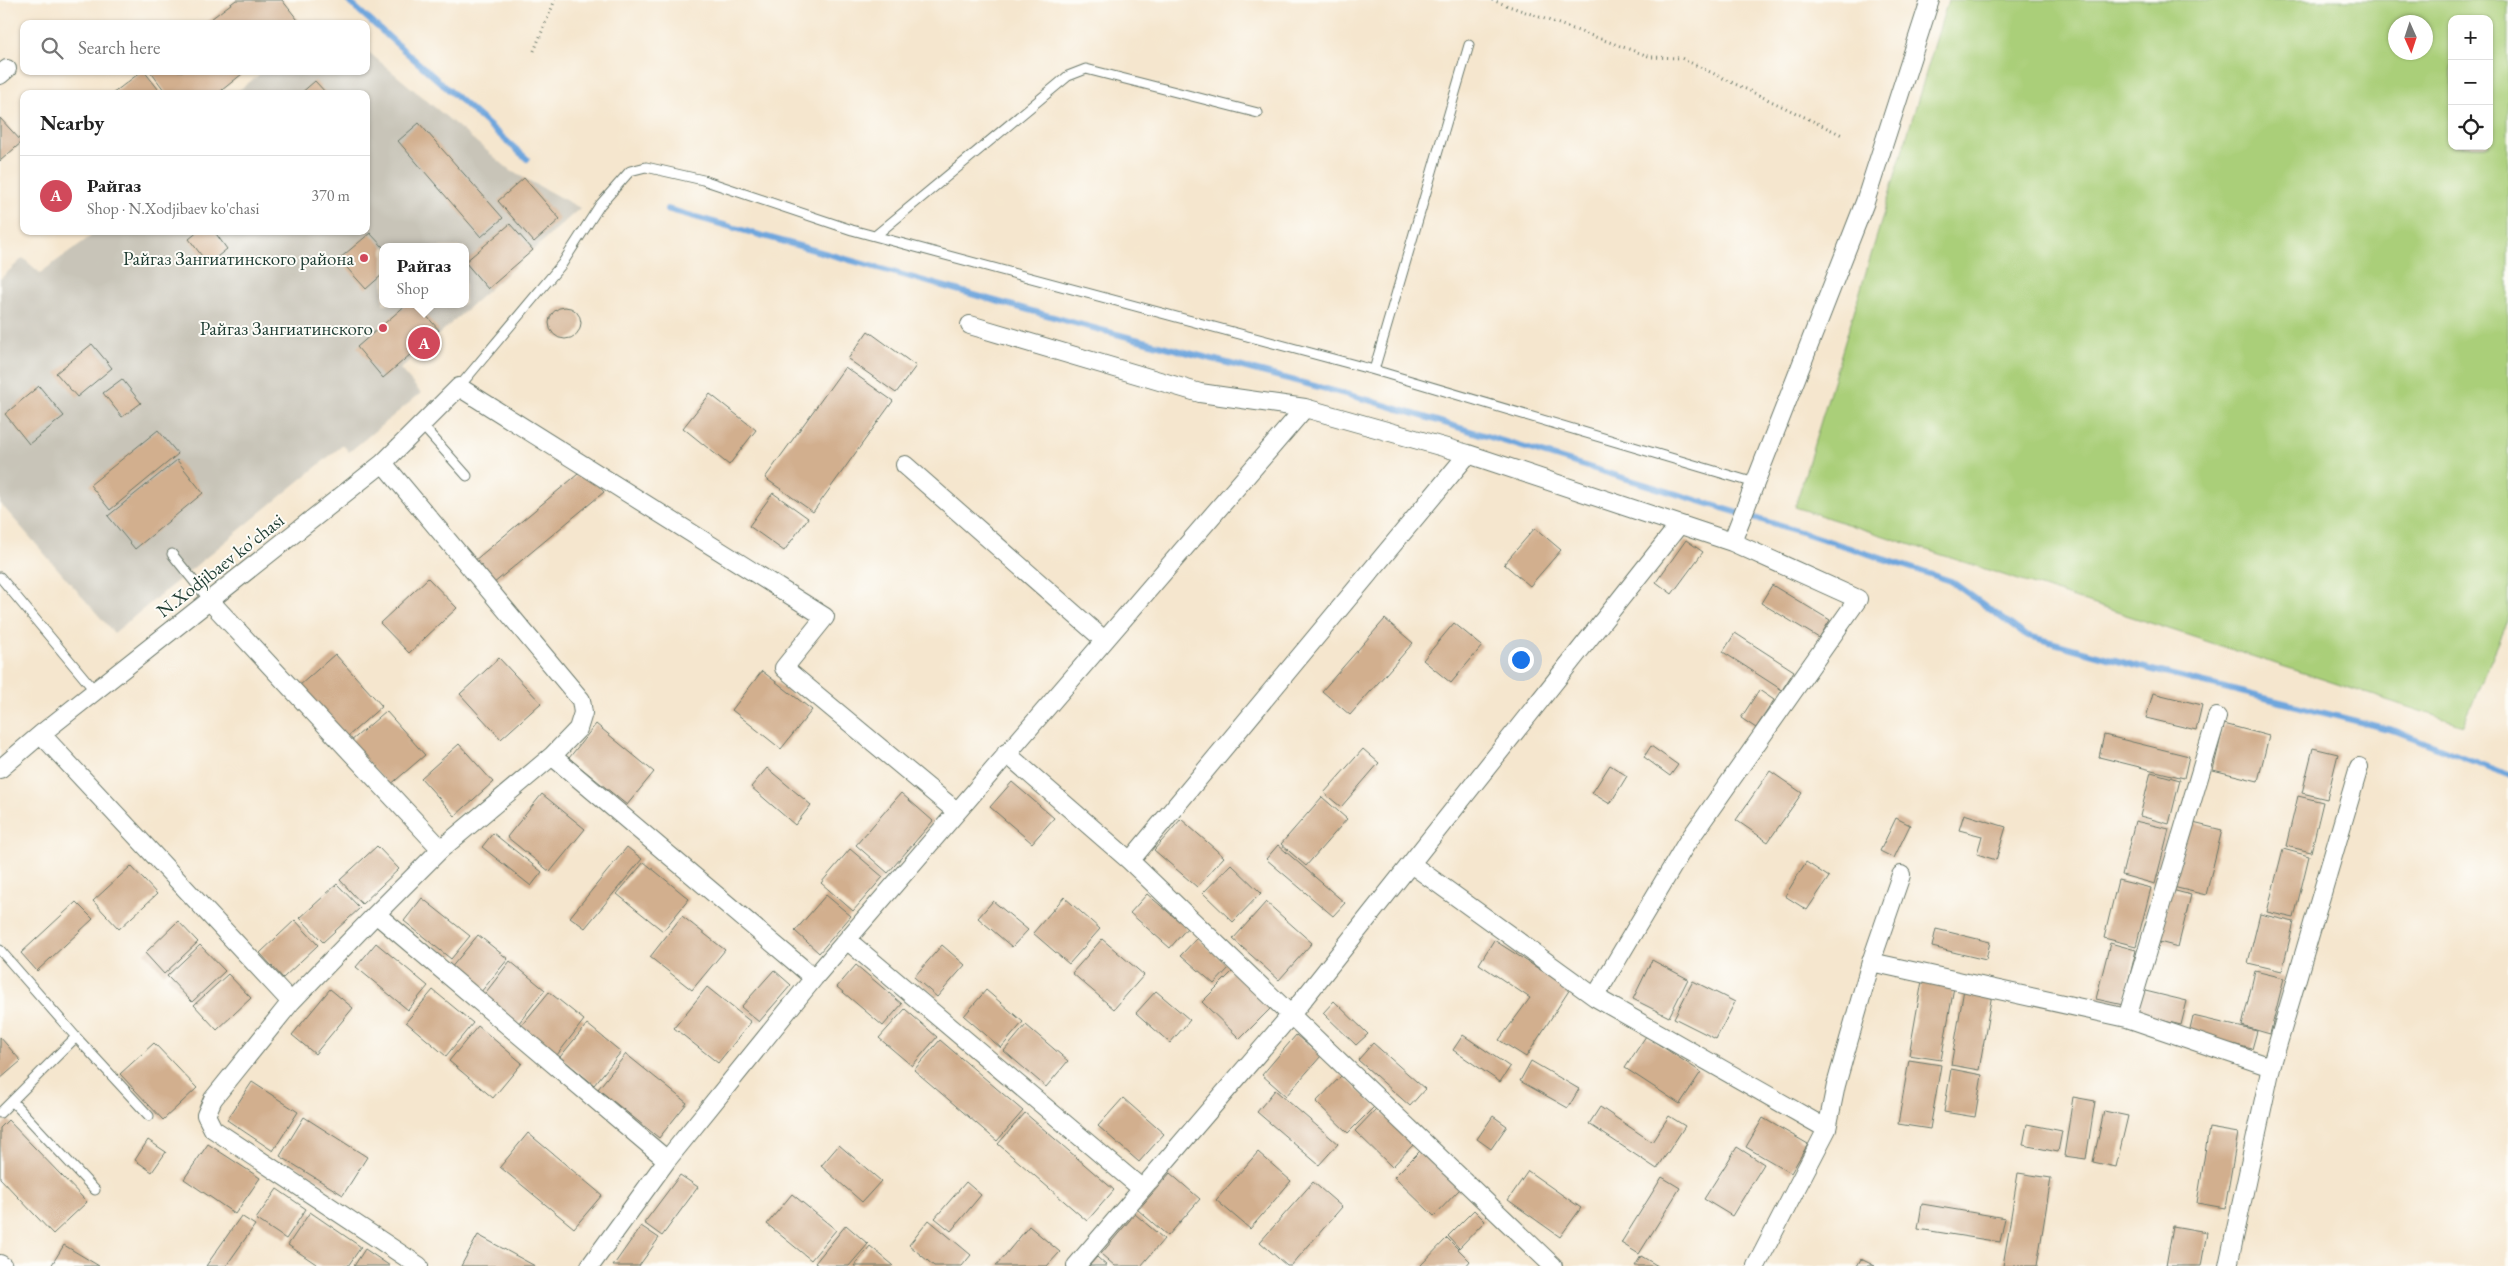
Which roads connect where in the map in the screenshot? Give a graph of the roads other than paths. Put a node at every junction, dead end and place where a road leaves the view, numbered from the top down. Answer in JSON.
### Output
{"nodes":[{"id":1,"x":1930,"y":0,"type":"edge"},
{"id":2,"x":1469,"y":46,"type":"dead end"},
{"id":3,"x":1258,"y":113,"type":"dead end"},
{"id":4,"x":875,"y":236,"type":"junction"},
{"id":5,"x":970,"y":326,"type":"dead end"},
{"id":6,"x":1374,"y":370,"type":"junction"},
{"id":7,"x":459,"y":387,"type":"junction"},
{"id":8,"x":1305,"y":408,"type":"junction"},
{"id":9,"x":421,"y":424,"type":"junction"},
{"id":10,"x":1468,"y":454,"type":"junction"},
{"id":11,"x":383,"y":463,"type":"junction"},
{"id":12,"x":905,"y":465,"type":"dead end"},
{"id":13,"x":467,"y":476,"type":"dead end"},
{"id":14,"x":1756,"y":483,"type":"junction"},
{"id":15,"x":1679,"y":525,"type":"junction"},
{"id":16,"x":1732,"y":542,"type":"junction"},
{"id":17,"x":172,"y":554,"type":"dead end"},
{"id":18,"x":0,"y":577,"type":"edge"},
{"id":19,"x":209,"y":600,"type":"junction"},
{"id":20,"x":1104,"y":640,"type":"junction"},
{"id":21,"x":95,"y":691,"type":"junction"},
{"id":22,"x":2217,"y":717,"type":"dead end"},
{"id":23,"x":41,"y":734,"type":"junction"},
{"id":24,"x":1006,"y":753,"type":"junction"},
{"id":25,"x":552,"y":756,"type":"junction"},
{"id":26,"x":2359,"y":767,"type":"dead end"},
{"id":27,"x":0,"y":769,"type":"edge"},
{"id":28,"x":956,"y":811,"type":"junction"},
{"id":29,"x":441,"y":849,"type":"junction"},
{"id":30,"x":1130,"y":861,"type":"junction"},
{"id":31,"x":1411,"y":864,"type":"junction"},
{"id":32,"x":1901,"y":875,"type":"dead end"},
{"id":33,"x":376,"y":914,"type":"junction"},
{"id":34,"x":847,"y":940,"type":"junction"},
{"id":35,"x":0,"y":950,"type":"edge"},
{"id":36,"x":1871,"y":962,"type":"junction"},
{"id":37,"x":814,"y":978,"type":"junction"},
{"id":38,"x":1595,"y":997,"type":"junction"},
{"id":39,"x":291,"y":1002,"type":"junction"},
{"id":40,"x":1290,"y":1016,"type":"junction"},
{"id":41,"x":2127,"y":1018,"type":"junction"},
{"id":42,"x":76,"y":1037,"type":"junction"},
{"id":43,"x":2271,"y":1067,"type":"junction"},
{"id":44,"x":12,"y":1101,"type":"junction"},
{"id":45,"x":0,"y":1113,"type":"edge"},
{"id":46,"x":149,"y":1116,"type":"dead end"},
{"id":47,"x":1827,"y":1129,"type":"junction"},
{"id":48,"x":667,"y":1160,"type":"junction"},
{"id":49,"x":1141,"y":1188,"type":"junction"},
{"id":50,"x":95,"y":1190,"type":"dead end"},
{"id":51,"x":419,"y":1266,"type":"edge"},
{"id":52,"x":590,"y":1266,"type":"edge"},
{"id":53,"x":1076,"y":1266,"type":"edge"},
{"id":54,"x":1553,"y":1266,"type":"edge"},
{"id":55,"x":1756,"y":1266,"type":"edge"},
{"id":56,"x":2228,"y":1266,"type":"edge"}],
"edges":[{"from":1,"to":14,"type":"street"},
{"from":2,"to":6,"type":"lane"},
{"from":3,"to":4,"type":"lane"},
{"from":4,"to":6,"type":"lane"},
{"from":4,"to":7,"type":"lane"},
{"from":5,"to":8,"type":"street"},
{"from":6,"to":14,"type":"lane"},
{"from":7,"to":9,"type":"street","name":"N.Xodjibaev ko'chasi"},
{"from":7,"to":28,"type":"street"},
{"from":8,"to":10,"type":"street"},
{"from":8,"to":20,"type":"street"},
{"from":9,"to":11,"type":"street","name":"N.Xodjibaev ko'chasi"},
{"from":9,"to":13,"type":"lane"},
{"from":10,"to":15,"type":"street"},
{"from":10,"to":30,"type":"street"},
{"from":11,"to":19,"type":"street","name":"N.Xodjibaev ko'chasi"},
{"from":11,"to":25,"type":"street"},
{"from":12,"to":20,"type":"street"},
{"from":14,"to":16,"type":"street"},
{"from":15,"to":16,"type":"street"},
{"from":15,"to":31,"type":"street"},
{"from":16,"to":38,"type":"street"},
{"from":17,"to":19,"type":"lane"},
{"from":18,"to":21,"type":"lane"},
{"from":19,"to":21,"type":"street","name":"N.Xodjibaev ko'chasi"},
{"from":19,"to":29,"type":"street"},
{"from":20,"to":24,"type":"street"},
{"from":21,"to":23,"type":"street","name":"N.Xodjibaev ko'chasi"},
{"from":22,"to":41,"type":"street"},
{"from":23,"to":27,"type":"street","name":"N.Xodjibaev ko'chasi"},
{"from":23,"to":39,"type":"street"},
{"from":24,"to":28,"type":"street"},
{"from":24,"to":30,"type":"street"},
{"from":25,"to":29,"type":"street"},
{"from":25,"to":37,"type":"street"},
{"from":26,"to":43,"type":"street"},
{"from":28,"to":34,"type":"street"},
{"from":29,"to":33,"type":"street"},
{"from":30,"to":40,"type":"street"},
{"from":31,"to":38,"type":"street"},
{"from":31,"to":40,"type":"street"},
{"from":32,"to":36,"type":"street"},
{"from":33,"to":39,"type":"street"},
{"from":33,"to":48,"type":"street"},
{"from":34,"to":37,"type":"street"},
{"from":34,"to":49,"type":"street"},
{"from":35,"to":42,"type":"lane"},
{"from":36,"to":41,"type":"street"},
{"from":36,"to":47,"type":"street"},
{"from":37,"to":48,"type":"street"},
{"from":38,"to":47,"type":"street"},
{"from":39,"to":51,"type":"street"},
{"from":40,"to":49,"type":"street"},
{"from":40,"to":54,"type":"street"},
{"from":41,"to":43,"type":"street"},
{"from":42,"to":44,"type":"lane"},
{"from":42,"to":46,"type":"lane"},
{"from":43,"to":56,"type":"street"},
{"from":44,"to":45,"type":"lane"},
{"from":44,"to":50,"type":"lane"},
{"from":47,"to":55,"type":"street"},
{"from":48,"to":52,"type":"street"},
{"from":49,"to":53,"type":"street"}]}
